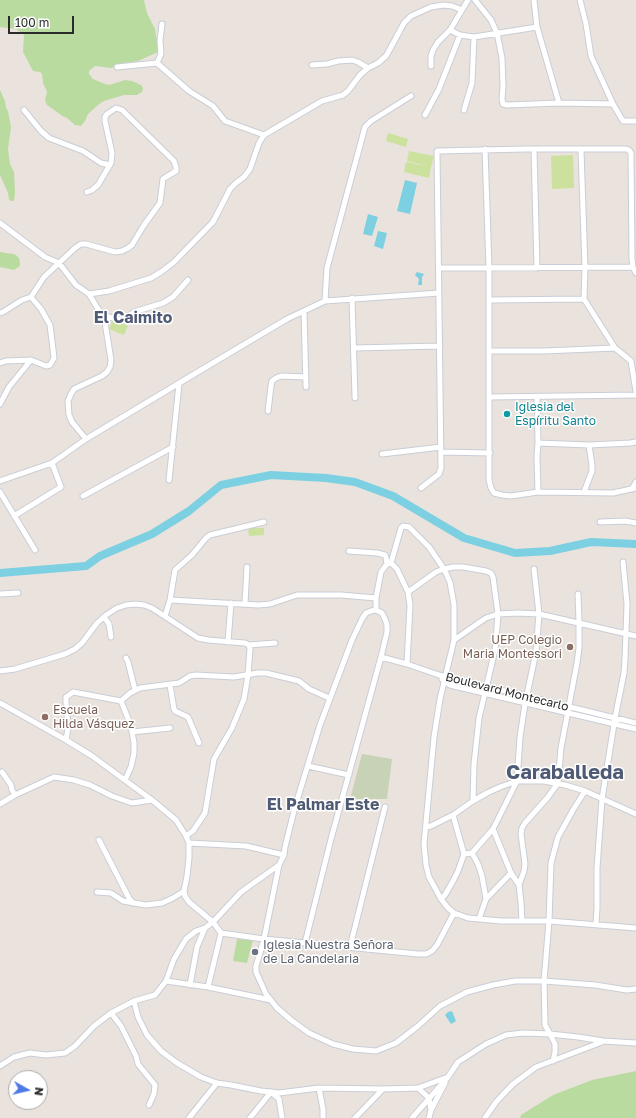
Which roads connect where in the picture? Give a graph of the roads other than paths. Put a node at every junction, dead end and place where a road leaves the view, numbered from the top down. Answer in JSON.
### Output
{"nodes":[{"id":1,"x":468,"y":0,"type":"edge"},
{"id":2,"x":475,"y":0,"type":"edge"},
{"id":3,"x":534,"y":0,"type":"edge"},
{"id":4,"x":580,"y":0,"type":"edge"},
{"id":5,"x":462,"y":10,"type":"junction"},
{"id":6,"x":162,"y":24,"type":"dead end"},
{"id":7,"x":537,"y":27,"type":"junction"},
{"id":8,"x":450,"y":30,"type":"junction"},
{"id":9,"x":497,"y":33,"type":"junction"},
{"id":10,"x":460,"y":35,"type":"junction"},
{"id":11,"x":474,"y":37,"type":"junction"},
{"id":12,"x":157,"y":63,"type":"junction"},
{"id":13,"x":312,"y":65,"type":"dead end"},
{"id":14,"x":431,"y":66,"type":"dead end"},
{"id":15,"x":117,"y":67,"type":"dead end"},
{"id":16,"x":368,"y":68,"type":"junction"},
{"id":17,"x":411,"y":96,"type":"dead end"},
{"id":18,"x":559,"y":104,"type":"junction"},
{"id":19,"x":613,"y":104,"type":"junction"},
{"id":20,"x":24,"y":110,"type":"dead end"},
{"id":21,"x":464,"y":110,"type":"dead end"},
{"id":22,"x":425,"y":115,"type":"dead end"},
{"id":23,"x":636,"y":121,"type":"edge"},
{"id":24,"x":264,"y":135,"type":"junction"},
{"id":25,"x":485,"y":149,"type":"junction"},
{"id":26,"x":534,"y":149,"type":"junction"},
{"id":27,"x":581,"y":150,"type":"junction"},
{"id":28,"x":110,"y":165,"type":"junction"},
{"id":29,"x":86,"y":192,"type":"dead end"},
{"id":30,"x":0,"y":223,"type":"edge"},
{"id":31,"x":59,"y":263,"type":"junction"},
{"id":32,"x":633,"y":267,"type":"junction"},
{"id":33,"x":439,"y":268,"type":"junction"},
{"id":34,"x":489,"y":268,"type":"junction"},
{"id":35,"x":537,"y":268,"type":"junction"},
{"id":36,"x":585,"y":268,"type":"junction"},
{"id":37,"x":636,"y":273,"type":"edge"},
{"id":38,"x":188,"y":280,"type":"dead end"},
{"id":39,"x":438,"y":293,"type":"junction"},
{"id":40,"x":89,"y":294,"type":"junction"},
{"id":41,"x":31,"y":297,"type":"junction"},
{"id":42,"x":352,"y":298,"type":"junction"},
{"id":43,"x":584,"y":299,"type":"junction"},
{"id":44,"x":489,"y":300,"type":"junction"},
{"id":45,"x":325,"y":301,"type":"junction"},
{"id":46,"x":304,"y":311,"type":"junction"},
{"id":47,"x":0,"y":312,"type":"edge"},
{"id":48,"x":104,"y":316,"type":"junction"},
{"id":49,"x":440,"y":346,"type":"junction"},
{"id":50,"x":354,"y":348,"type":"junction"},
{"id":51,"x":615,"y":348,"type":"junction"},
{"id":52,"x":489,"y":351,"type":"junction"},
{"id":53,"x":31,"y":360,"type":"junction"},
{"id":54,"x":0,"y":363,"type":"edge"},
{"id":55,"x":306,"y":377,"type":"junction"},
{"id":56,"x":179,"y":384,"type":"junction"},
{"id":57,"x":306,"y":387,"type":"dead end"},
{"id":58,"x":636,"y":391,"type":"edge"},
{"id":59,"x":636,"y":395,"type":"edge"},
{"id":60,"x":490,"y":397,"type":"junction"},
{"id":61,"x":537,"y":397,"type":"junction"},
{"id":62,"x":355,"y":398,"type":"dead end"},
{"id":63,"x":0,"y":404,"type":"edge"},
{"id":64,"x":268,"y":411,"type":"dead end"},
{"id":65,"x":86,"y":439,"type":"junction"},
{"id":66,"x":636,"y":442,"type":"edge"},
{"id":67,"x":538,"y":443,"type":"junction"},
{"id":68,"x":589,"y":445,"type":"junction"},
{"id":69,"x":173,"y":447,"type":"junction"},
{"id":70,"x":442,"y":449,"type":"junction"},
{"id":71,"x":490,"y":453,"type":"junction"},
{"id":72,"x":382,"y":454,"type":"dead end"},
{"id":73,"x":52,"y":463,"type":"junction"},
{"id":74,"x":169,"y":480,"type":"dead end"},
{"id":75,"x":0,"y":481,"type":"edge"},
{"id":76,"x":636,"y":482,"type":"edge"},
{"id":77,"x":421,"y":488,"type":"dead end"},
{"id":78,"x":634,"y":489,"type":"edge"},
{"id":79,"x":0,"y":492,"type":"edge"},
{"id":80,"x":538,"y":492,"type":"junction"},
{"id":81,"x":584,"y":492,"type":"junction"},
{"id":82,"x":83,"y":496,"type":"dead end"},
{"id":83,"x":14,"y":516,"type":"junction"},
{"id":84,"x":264,"y":522,"type":"dead end"},
{"id":85,"x":600,"y":522,"type":"dead end"},
{"id":86,"x":636,"y":523,"type":"edge"},
{"id":87,"x":35,"y":550,"type":"dead end"},
{"id":88,"x":350,"y":551,"type":"dead end"},
{"id":89,"x":623,"y":562,"type":"dead end"},
{"id":90,"x":389,"y":563,"type":"junction"},
{"id":91,"x":247,"y":567,"type":"dead end"},
{"id":92,"x":534,"y":568,"type":"dead end"},
{"id":93,"x":444,"y":569,"type":"junction"},
{"id":94,"x":408,"y":592,"type":"junction"},
{"id":95,"x":18,"y":593,"type":"dead end"},
{"id":96,"x":0,"y":594,"type":"edge"},
{"id":97,"x":578,"y":594,"type":"dead end"},
{"id":98,"x":376,"y":598,"type":"junction"},
{"id":99,"x":170,"y":600,"type":"junction"},
{"id":100,"x":231,"y":603,"type":"junction"},
{"id":101,"x":245,"y":603,"type":"junction"},
{"id":102,"x":376,"y":610,"type":"junction"},
{"id":103,"x":498,"y":614,"type":"junction"},
{"id":104,"x":539,"y":614,"type":"junction"},
{"id":105,"x":165,"y":616,"type":"junction"},
{"id":106,"x":104,"y":617,"type":"junction"},
{"id":107,"x":579,"y":622,"type":"junction"},
{"id":108,"x":627,"y":633,"type":"junction"},
{"id":109,"x":636,"y":636,"type":"edge"},
{"id":110,"x":111,"y":637,"type":"dead end"},
{"id":111,"x":454,"y":640,"type":"junction"},
{"id":112,"x":228,"y":642,"type":"junction"},
{"id":113,"x":275,"y":643,"type":"dead end"},
{"id":114,"x":249,"y":644,"type":"junction"},
{"id":115,"x":126,"y":658,"type":"dead end"},
{"id":116,"x":381,"y":658,"type":"junction"},
{"id":117,"x":407,"y":664,"type":"junction"},
{"id":118,"x":0,"y":671,"type":"edge"},
{"id":119,"x":248,"y":675,"type":"junction"},
{"id":120,"x":443,"y":677,"type":"junction"},
{"id":121,"x":170,"y":684,"type":"junction"},
{"id":122,"x":486,"y":686,"type":"junction"},
{"id":123,"x":135,"y":690,"type":"junction"},
{"id":124,"x":484,"y":694,"type":"junction"},
{"id":125,"x":527,"y":697,"type":"junction"},
{"id":126,"x":329,"y":698,"type":"junction"},
{"id":127,"x":121,"y":701,"type":"junction"},
{"id":128,"x":0,"y":703,"type":"edge"},
{"id":129,"x":526,"y":704,"type":"junction"},
{"id":130,"x":569,"y":707,"type":"junction"},
{"id":131,"x":567,"y":713,"type":"junction"},
{"id":132,"x":615,"y":718,"type":"junction"},
{"id":133,"x":636,"y":723,"type":"edge"},
{"id":134,"x":614,"y":724,"type":"junction"},
{"id":135,"x":170,"y":728,"type":"dead end"},
{"id":136,"x":636,"y":730,"type":"edge"},
{"id":137,"x":132,"y":732,"type":"junction"},
{"id":138,"x":66,"y":740,"type":"junction"},
{"id":139,"x":199,"y":743,"type":"dead end"},
{"id":140,"x":308,"y":766,"type":"junction"},
{"id":141,"x":2,"y":772,"type":"dead end"},
{"id":142,"x":349,"y":775,"type":"junction"},
{"id":143,"x":125,"y":780,"type":"junction"},
{"id":144,"x":517,"y":781,"type":"junction"},
{"id":145,"x":558,"y":783,"type":"junction"},
{"id":146,"x":585,"y":791,"type":"junction"},
{"id":147,"x":15,"y":795,"type":"junction"},
{"id":148,"x":602,"y":799,"type":"junction"},
{"id":149,"x":152,"y":800,"type":"junction"},
{"id":150,"x":473,"y":800,"type":"junction"},
{"id":151,"x":0,"y":804,"type":"edge"},
{"id":152,"x":385,"y":807,"type":"dead end"},
{"id":153,"x":636,"y":814,"type":"edge"},
{"id":154,"x":453,"y":815,"type":"junction"},
{"id":155,"x":426,"y":827,"type":"junction"},
{"id":156,"x":493,"y":829,"type":"junction"},
{"id":157,"x":186,"y":836,"type":"junction"},
{"id":158,"x":99,"y":840,"type":"dead end"},
{"id":159,"x":189,"y":843,"type":"junction"},
{"id":160,"x":472,"y":853,"type":"junction"},
{"id":161,"x":464,"y":854,"type":"junction"},
{"id":162,"x":284,"y":855,"type":"junction"},
{"id":163,"x":279,"y":865,"type":"junction"},
{"id":164,"x":511,"y":873,"type":"junction"},
{"id":165,"x":519,"y":885,"type":"junction"},
{"id":166,"x":184,"y":891,"type":"junction"},
{"id":167,"x":97,"y":892,"type":"dead end"},
{"id":168,"x":441,"y":899,"type":"junction"},
{"id":169,"x":486,"y":899,"type":"junction"},
{"id":170,"x":133,"y":903,"type":"junction"},
{"id":171,"x":454,"y":913,"type":"junction"},
{"id":172,"x":479,"y":919,"type":"junction"},
{"id":173,"x":522,"y":921,"type":"junction"},
{"id":174,"x":549,"y":921,"type":"junction"},
{"id":175,"x":213,"y":922,"type":"junction"},
{"id":176,"x":596,"y":924,"type":"junction"},
{"id":177,"x":205,"y":928,"type":"junction"},
{"id":178,"x":636,"y":928,"type":"edge"},
{"id":179,"x":221,"y":933,"type":"junction"},
{"id":180,"x":264,"y":939,"type":"junction"},
{"id":181,"x":305,"y":943,"type":"junction"},
{"id":182,"x":350,"y":947,"type":"junction"},
{"id":183,"x":166,"y":981,"type":"junction"},
{"id":184,"x":544,"y":981,"type":"junction"},
{"id":185,"x":190,"y":985,"type":"junction"},
{"id":186,"x":208,"y":987,"type":"junction"},
{"id":187,"x":636,"y":989,"type":"edge"},
{"id":188,"x":271,"y":1000,"type":"junction"},
{"id":189,"x":134,"y":1001,"type":"junction"},
{"id":190,"x":111,"y":1013,"type":"junction"},
{"id":191,"x":550,"y":1034,"type":"junction"},
{"id":192,"x":603,"y":1042,"type":"junction"},
{"id":193,"x":636,"y":1043,"type":"edge"},
{"id":194,"x":553,"y":1061,"type":"junction"},
{"id":195,"x":0,"y":1066,"type":"edge"},
{"id":196,"x":448,"y":1077,"type":"junction"},
{"id":197,"x":217,"y":1083,"type":"junction"},
{"id":198,"x":319,"y":1088,"type":"junction"},
{"id":199,"x":418,"y":1088,"type":"junction"},
{"id":200,"x":383,"y":1089,"type":"junction"},
{"id":201,"x":271,"y":1092,"type":"junction"},
{"id":202,"x":429,"y":1098,"type":"junction"},
{"id":203,"x":149,"y":1105,"type":"dead end"},
{"id":204,"x":431,"y":1110,"type":"junction"},
{"id":205,"x":189,"y":1118,"type":"edge"},
{"id":206,"x":250,"y":1118,"type":"edge"},
{"id":207,"x":282,"y":1118,"type":"edge"},
{"id":208,"x":323,"y":1118,"type":"edge"},
{"id":209,"x":355,"y":1118,"type":"edge"},
{"id":210,"x":412,"y":1118,"type":"edge"},
{"id":211,"x":429,"y":1118,"type":"edge"},
{"id":212,"x":485,"y":1118,"type":"edge"}],
"edges":[{"from":1,"to":5,"type":"street"},
{"from":2,"to":9,"type":"street"},
{"from":3,"to":7,"type":"street"},
{"from":4,"to":19,"type":"street"},
{"from":5,"to":8,"type":"street"},
{"from":5,"to":16,"type":"street"},
{"from":6,"to":12,"type":"street"},
{"from":7,"to":9,"type":"street"},
{"from":7,"to":18,"type":"street"},
{"from":8,"to":10,"type":"street"},
{"from":8,"to":14,"type":"street"},
{"from":9,"to":11,"type":"street"},
{"from":9,"to":18,"type":"street"},
{"from":10,"to":11,"type":"street"},
{"from":10,"to":22,"type":"street"},
{"from":11,"to":21,"type":"street"},
{"from":12,"to":15,"type":"street"},
{"from":12,"to":24,"type":"street"},
{"from":13,"to":16,"type":"street"},
{"from":16,"to":24,"type":"street"},
{"from":17,"to":45,"type":"street"},
{"from":18,"to":19,"type":"street"},
{"from":19,"to":23,"type":"street"},
{"from":20,"to":28,"type":"street"},
{"from":24,"to":40,"type":"street"},
{"from":25,"to":26,"type":"street"},
{"from":25,"to":33,"type":"street"},
{"from":25,"to":34,"type":"street"},
{"from":26,"to":27,"type":"street"},
{"from":26,"to":35,"type":"street"},
{"from":27,"to":32,"type":"street"},
{"from":27,"to":36,"type":"street"},
{"from":28,"to":29,"type":"street"},
{"from":28,"to":31,"type":"street"},
{"from":30,"to":31,"type":"street"},
{"from":31,"to":40,"type":"street"},
{"from":31,"to":41,"type":"street"},
{"from":32,"to":36,"type":"street"},
{"from":32,"to":37,"type":"street"},
{"from":33,"to":34,"type":"street"},
{"from":33,"to":39,"type":"street"},
{"from":34,"to":35,"type":"street"},
{"from":34,"to":44,"type":"street"},
{"from":35,"to":36,"type":"street"},
{"from":36,"to":43,"type":"street"},
{"from":38,"to":48,"type":"street"},
{"from":39,"to":42,"type":"street"},
{"from":39,"to":49,"type":"street"},
{"from":40,"to":48,"type":"street"},
{"from":41,"to":47,"type":"street"},
{"from":41,"to":53,"type":"street"},
{"from":42,"to":45,"type":"street"},
{"from":42,"to":50,"type":"street"},
{"from":43,"to":44,"type":"street"},
{"from":43,"to":51,"type":"street"},
{"from":44,"to":52,"type":"street"},
{"from":45,"to":46,"type":"street"},
{"from":46,"to":55,"type":"street"},
{"from":46,"to":56,"type":"street"},
{"from":48,"to":65,"type":"street"},
{"from":49,"to":50,"type":"street"},
{"from":49,"to":70,"type":"street"},
{"from":50,"to":62,"type":"street"},
{"from":51,"to":52,"type":"street"},
{"from":51,"to":58,"type":"street"},
{"from":52,"to":60,"type":"street"},
{"from":53,"to":54,"type":"street"},
{"from":53,"to":63,"type":"street"},
{"from":55,"to":57,"type":"street"},
{"from":55,"to":64,"type":"street"},
{"from":56,"to":65,"type":"street"},
{"from":56,"to":69,"type":"street"},
{"from":59,"to":61,"type":"street"},
{"from":60,"to":61,"type":"street"},
{"from":60,"to":71,"type":"street"},
{"from":61,"to":67,"type":"street"},
{"from":65,"to":73,"type":"street"},
{"from":66,"to":68,"type":"street"},
{"from":67,"to":68,"type":"street"},
{"from":67,"to":80,"type":"street"},
{"from":68,"to":81,"type":"street"},
{"from":69,"to":74,"type":"street"},
{"from":69,"to":82,"type":"street"},
{"from":70,"to":71,"type":"street"},
{"from":70,"to":72,"type":"street"},
{"from":70,"to":77,"type":"street"},
{"from":71,"to":80,"type":"street"},
{"from":73,"to":75,"type":"street"},
{"from":73,"to":83,"type":"street"},
{"from":76,"to":78,"type":"street"},
{"from":78,"to":81,"type":"street"},
{"from":79,"to":83,"type":"street"},
{"from":80,"to":81,"type":"street"},
{"from":83,"to":87,"type":"street"},
{"from":84,"to":99,"type":"street"},
{"from":85,"to":86,"type":"street"},
{"from":88,"to":90,"type":"street"},
{"from":89,"to":108,"type":"street"},
{"from":90,"to":93,"type":"street"},
{"from":90,"to":94,"type":"street"},
{"from":90,"to":98,"type":"street"},
{"from":91,"to":101,"type":"street"},
{"from":92,"to":104,"type":"street"},
{"from":93,"to":94,"type":"street"},
{"from":93,"to":103,"type":"street"},
{"from":93,"to":111,"type":"street"},
{"from":94,"to":117,"type":"street"},
{"from":95,"to":96,"type":"street"},
{"from":97,"to":107,"type":"street"},
{"from":98,"to":101,"type":"street"},
{"from":98,"to":102,"type":"street"},
{"from":99,"to":100,"type":"street"},
{"from":99,"to":105,"type":"street"},
{"from":100,"to":101,"type":"street"},
{"from":100,"to":112,"type":"street"},
{"from":102,"to":116,"type":"street"},
{"from":102,"to":126,"type":"street"},
{"from":103,"to":104,"type":"street"},
{"from":103,"to":111,"type":"street"},
{"from":103,"to":122,"type":"street"},
{"from":104,"to":107,"type":"street"},
{"from":104,"to":125,"type":"street"},
{"from":105,"to":106,"type":"street"},
{"from":105,"to":112,"type":"street"},
{"from":106,"to":110,"type":"street"},
{"from":106,"to":118,"type":"street"},
{"from":107,"to":108,"type":"street"},
{"from":107,"to":130,"type":"street"},
{"from":108,"to":109,"type":"street"},
{"from":108,"to":132,"type":"street"},
{"from":111,"to":120,"type":"street"},
{"from":112,"to":114,"type":"street"},
{"from":113,"to":114,"type":"street"},
{"from":114,"to":119,"type":"street"},
{"from":115,"to":123,"type":"street"},
{"from":116,"to":117,"type":"street"},
{"from":116,"to":142,"type":"street"},
{"from":117,"to":120,"type":"street"},
{"from":119,"to":121,"type":"street"},
{"from":119,"to":126,"type":"street"},
{"from":119,"to":157,"type":"street"},
{"from":120,"to":122,"type":"street","name":"Boulevard Montecarlo"},
{"from":120,"to":124,"type":"street","name":"Boulevard Montecarlo"},
{"from":120,"to":155,"type":"street"},
{"from":121,"to":123,"type":"street"},
{"from":121,"to":139,"type":"street"},
{"from":122,"to":124,"type":"street"},
{"from":122,"to":125,"type":"street","name":"Boulevard Montecarlo"},
{"from":123,"to":127,"type":"street"},
{"from":124,"to":129,"type":"street","name":"Boulevard Montecarlo"},
{"from":124,"to":150,"type":"street"},
{"from":125,"to":129,"type":"street"},
{"from":125,"to":130,"type":"street","name":"Boulevard Montecarlo"},
{"from":126,"to":140,"type":"street"},
{"from":127,"to":137,"type":"street"},
{"from":127,"to":138,"type":"street"},
{"from":128,"to":138,"type":"street"},
{"from":129,"to":131,"type":"street","name":"Boulevard Montecarlo"},
{"from":129,"to":144,"type":"street"},
{"from":130,"to":131,"type":"street"},
{"from":130,"to":132,"type":"street","name":"Boulevard Montecarlo"},
{"from":131,"to":134,"type":"street","name":"Boulevard Montecarlo"},
{"from":131,"to":145,"type":"street"},
{"from":132,"to":133,"type":"street","name":"Boulevard Montecarlo"},
{"from":132,"to":134,"type":"street"},
{"from":134,"to":136,"type":"street","name":"Boulevard Montecarlo"},
{"from":134,"to":148,"type":"street"},
{"from":135,"to":137,"type":"street"},
{"from":137,"to":143,"type":"street"},
{"from":138,"to":143,"type":"street"},
{"from":140,"to":142,"type":"street"},
{"from":140,"to":162,"type":"street"},
{"from":141,"to":147,"type":"street"},
{"from":142,"to":181,"type":"street"},
{"from":143,"to":149,"type":"street"},
{"from":144,"to":145,"type":"street"},
{"from":144,"to":150,"type":"street"},
{"from":144,"to":156,"type":"street"},
{"from":145,"to":146,"type":"street"},
{"from":145,"to":165,"type":"street"},
{"from":146,"to":148,"type":"street"},
{"from":146,"to":174,"type":"street"},
{"from":147,"to":149,"type":"street"},
{"from":147,"to":151,"type":"street"},
{"from":148,"to":153,"type":"street"},
{"from":148,"to":176,"type":"street"},
{"from":149,"to":157,"type":"street"},
{"from":150,"to":154,"type":"street"},
{"from":152,"to":182,"type":"street"},
{"from":154,"to":155,"type":"street"},
{"from":154,"to":161,"type":"street"},
{"from":155,"to":168,"type":"street"},
{"from":156,"to":160,"type":"street"},
{"from":156,"to":164,"type":"street"},
{"from":157,"to":159,"type":"street"},
{"from":158,"to":170,"type":"street"},
{"from":159,"to":162,"type":"street"},
{"from":159,"to":166,"type":"street"},
{"from":160,"to":161,"type":"street"},
{"from":160,"to":169,"type":"street"},
{"from":161,"to":168,"type":"street"},
{"from":162,"to":163,"type":"street"},
{"from":163,"to":175,"type":"street"},
{"from":163,"to":180,"type":"street"},
{"from":164,"to":165,"type":"street"},
{"from":164,"to":169,"type":"street"},
{"from":165,"to":173,"type":"street"},
{"from":166,"to":170,"type":"street"},
{"from":166,"to":175,"type":"street"},
{"from":167,"to":170,"type":"street"},
{"from":168,"to":171,"type":"street"},
{"from":169,"to":172,"type":"street"},
{"from":171,"to":172,"type":"street"},
{"from":171,"to":182,"type":"street"},
{"from":172,"to":173,"type":"street"},
{"from":173,"to":174,"type":"street"},
{"from":174,"to":176,"type":"street"},
{"from":174,"to":184,"type":"street"},
{"from":175,"to":177,"type":"street"},
{"from":175,"to":179,"type":"street"},
{"from":176,"to":178,"type":"street"},
{"from":177,"to":183,"type":"street"},
{"from":177,"to":185,"type":"street"},
{"from":179,"to":180,"type":"street"},
{"from":179,"to":186,"type":"street"},
{"from":180,"to":181,"type":"street"},
{"from":180,"to":188,"type":"street"},
{"from":181,"to":182,"type":"street"},
{"from":183,"to":185,"type":"street"},
{"from":183,"to":189,"type":"street"},
{"from":184,"to":187,"type":"street"},
{"from":184,"to":188,"type":"street"},
{"from":184,"to":191,"type":"street"},
{"from":185,"to":186,"type":"street"},
{"from":186,"to":188,"type":"street"},
{"from":189,"to":190,"type":"street"},
{"from":189,"to":197,"type":"street"},
{"from":190,"to":195,"type":"street"},
{"from":190,"to":203,"type":"street"},
{"from":191,"to":192,"type":"street"},
{"from":191,"to":194,"type":"street"},
{"from":191,"to":196,"type":"street"},
{"from":192,"to":193,"type":"street"},
{"from":192,"to":194,"type":"street"},
{"from":194,"to":212,"type":"street"},
{"from":196,"to":199,"type":"street"},
{"from":196,"to":202,"type":"street"},
{"from":196,"to":204,"type":"street"},
{"from":197,"to":201,"type":"street"},
{"from":197,"to":205,"type":"street"},
{"from":198,"to":200,"type":"street"},
{"from":198,"to":201,"type":"street"},
{"from":198,"to":208,"type":"street"},
{"from":199,"to":200,"type":"street"},
{"from":199,"to":202,"type":"street"},
{"from":200,"to":209,"type":"street"},
{"from":201,"to":206,"type":"street"},
{"from":201,"to":207,"type":"street"},
{"from":202,"to":204,"type":"street"},
{"from":202,"to":210,"type":"street"},
{"from":204,"to":211,"type":"street"}]}
